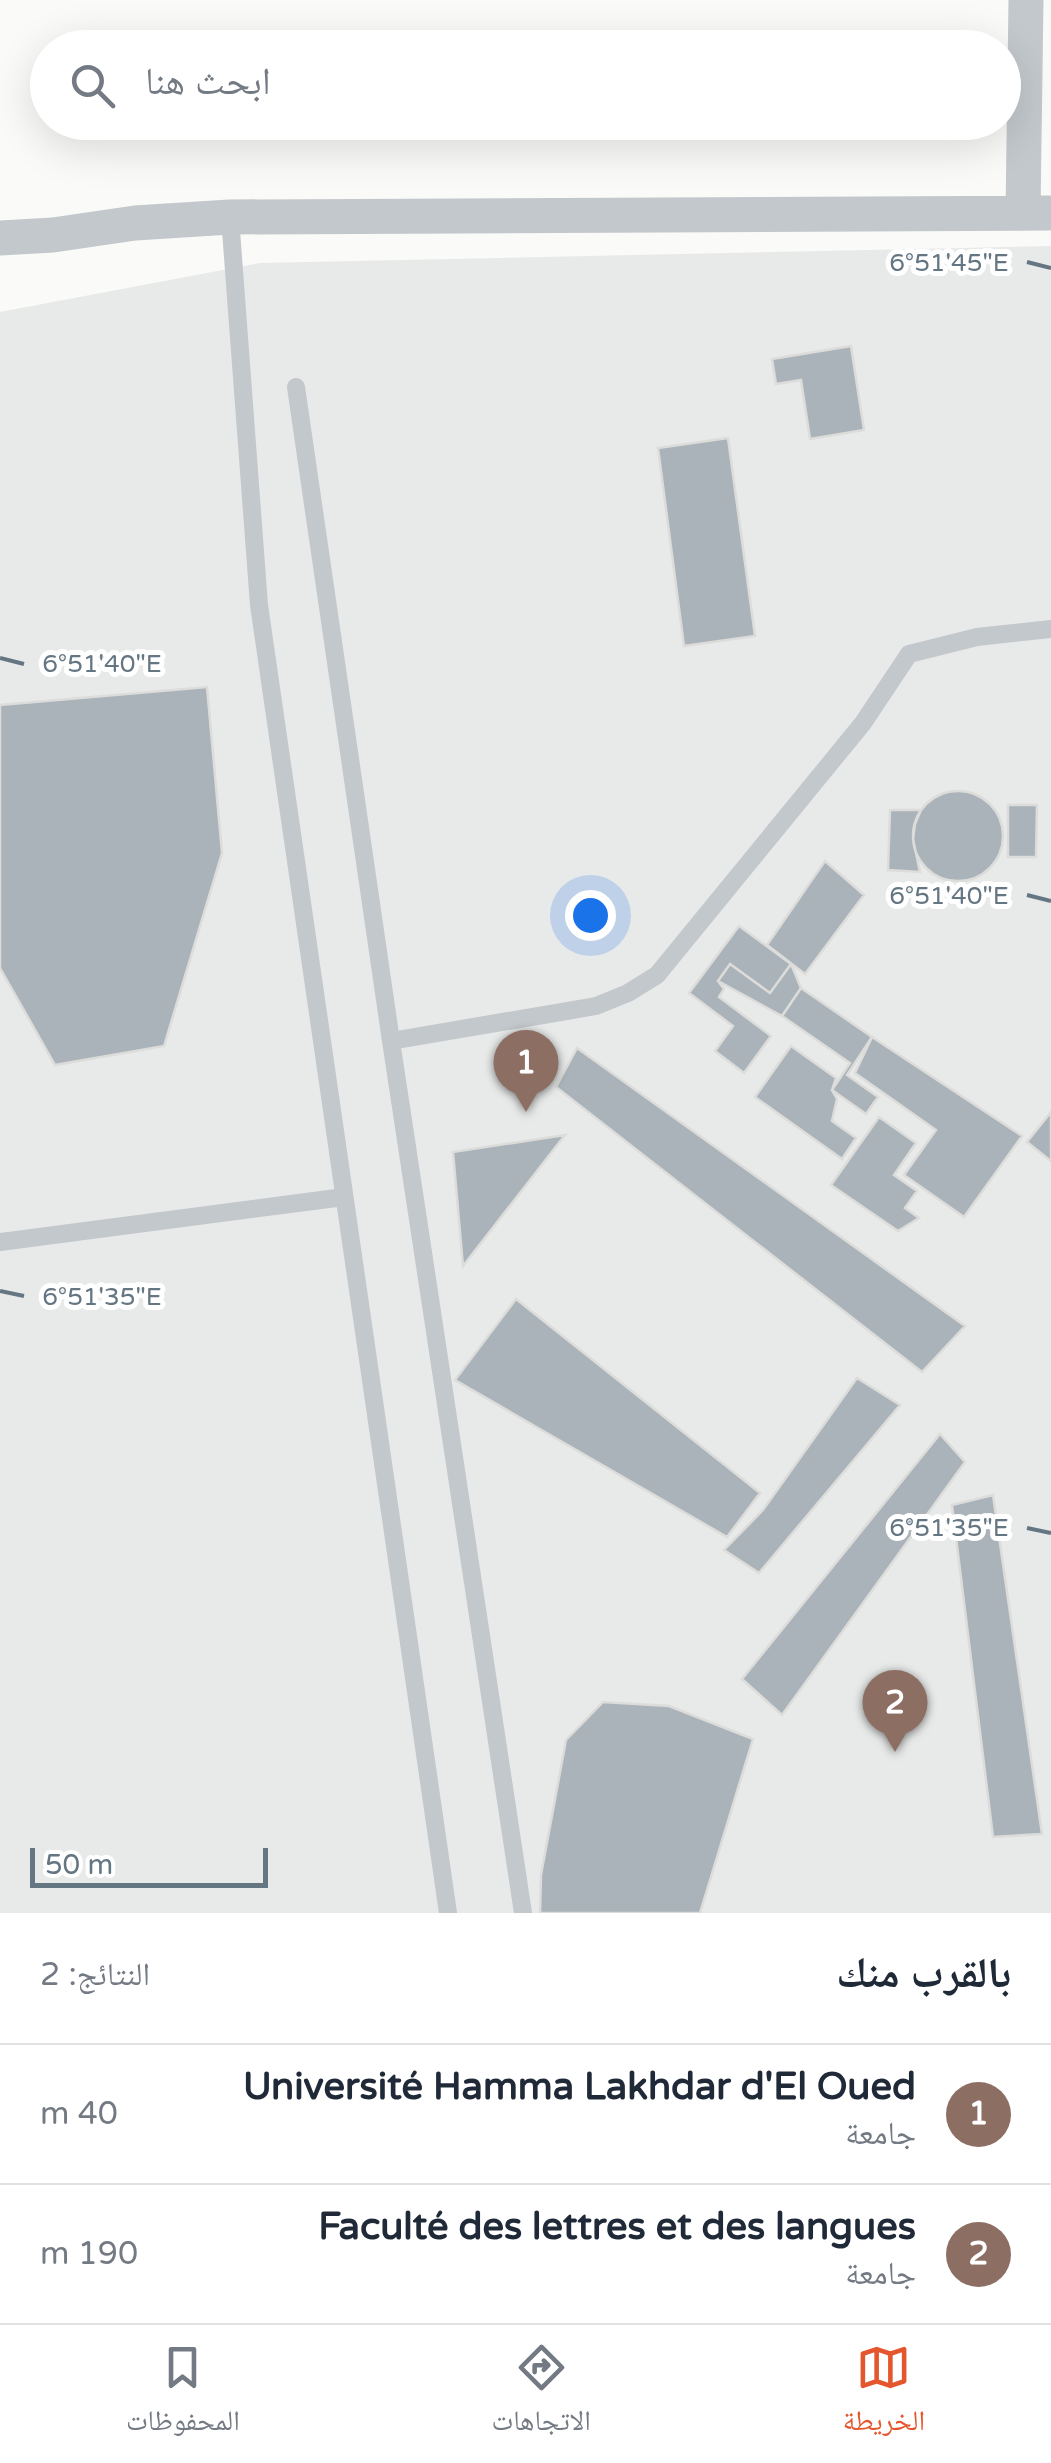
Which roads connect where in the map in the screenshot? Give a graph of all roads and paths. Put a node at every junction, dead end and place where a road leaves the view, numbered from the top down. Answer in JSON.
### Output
{"nodes":[{"id":1,"x":1026,"y":0,"type":"edge"},
{"id":2,"x":1037,"y":213,"type":"edge"},
{"id":3,"x":230,"y":217,"type":"junction"},
{"id":4,"x":54,"y":235,"type":"junction"},
{"id":5,"x":0,"y":238,"type":"edge"},
{"id":6,"x":0,"y":256,"type":"edge"},
{"id":7,"x":296,"y":387,"type":"dead end"},
{"id":8,"x":1051,"y":630,"type":"edge"},
{"id":9,"x":391,"y":1041,"type":"junction"},
{"id":10,"x":344,"y":1197,"type":"junction"},
{"id":11,"x":0,"y":1242,"type":"edge"},
{"id":12,"x":448,"y":1913,"type":"edge"},
{"id":13,"x":523,"y":1913,"type":"edge"}],
"edges":[{"from":1,"to":2,"type":"street"},
{"from":2,"to":3,"type":"street"},
{"from":3,"to":4,"type":"street"},
{"from":3,"to":10,"type":"lane"},
{"from":4,"to":5,"type":"street"},
{"from":4,"to":6,"type":"street"},
{"from":7,"to":9,"type":"lane"},
{"from":8,"to":9,"type":"lane"},
{"from":9,"to":13,"type":"lane"},
{"from":10,"to":11,"type":"lane"},
{"from":10,"to":12,"type":"lane"}]}
